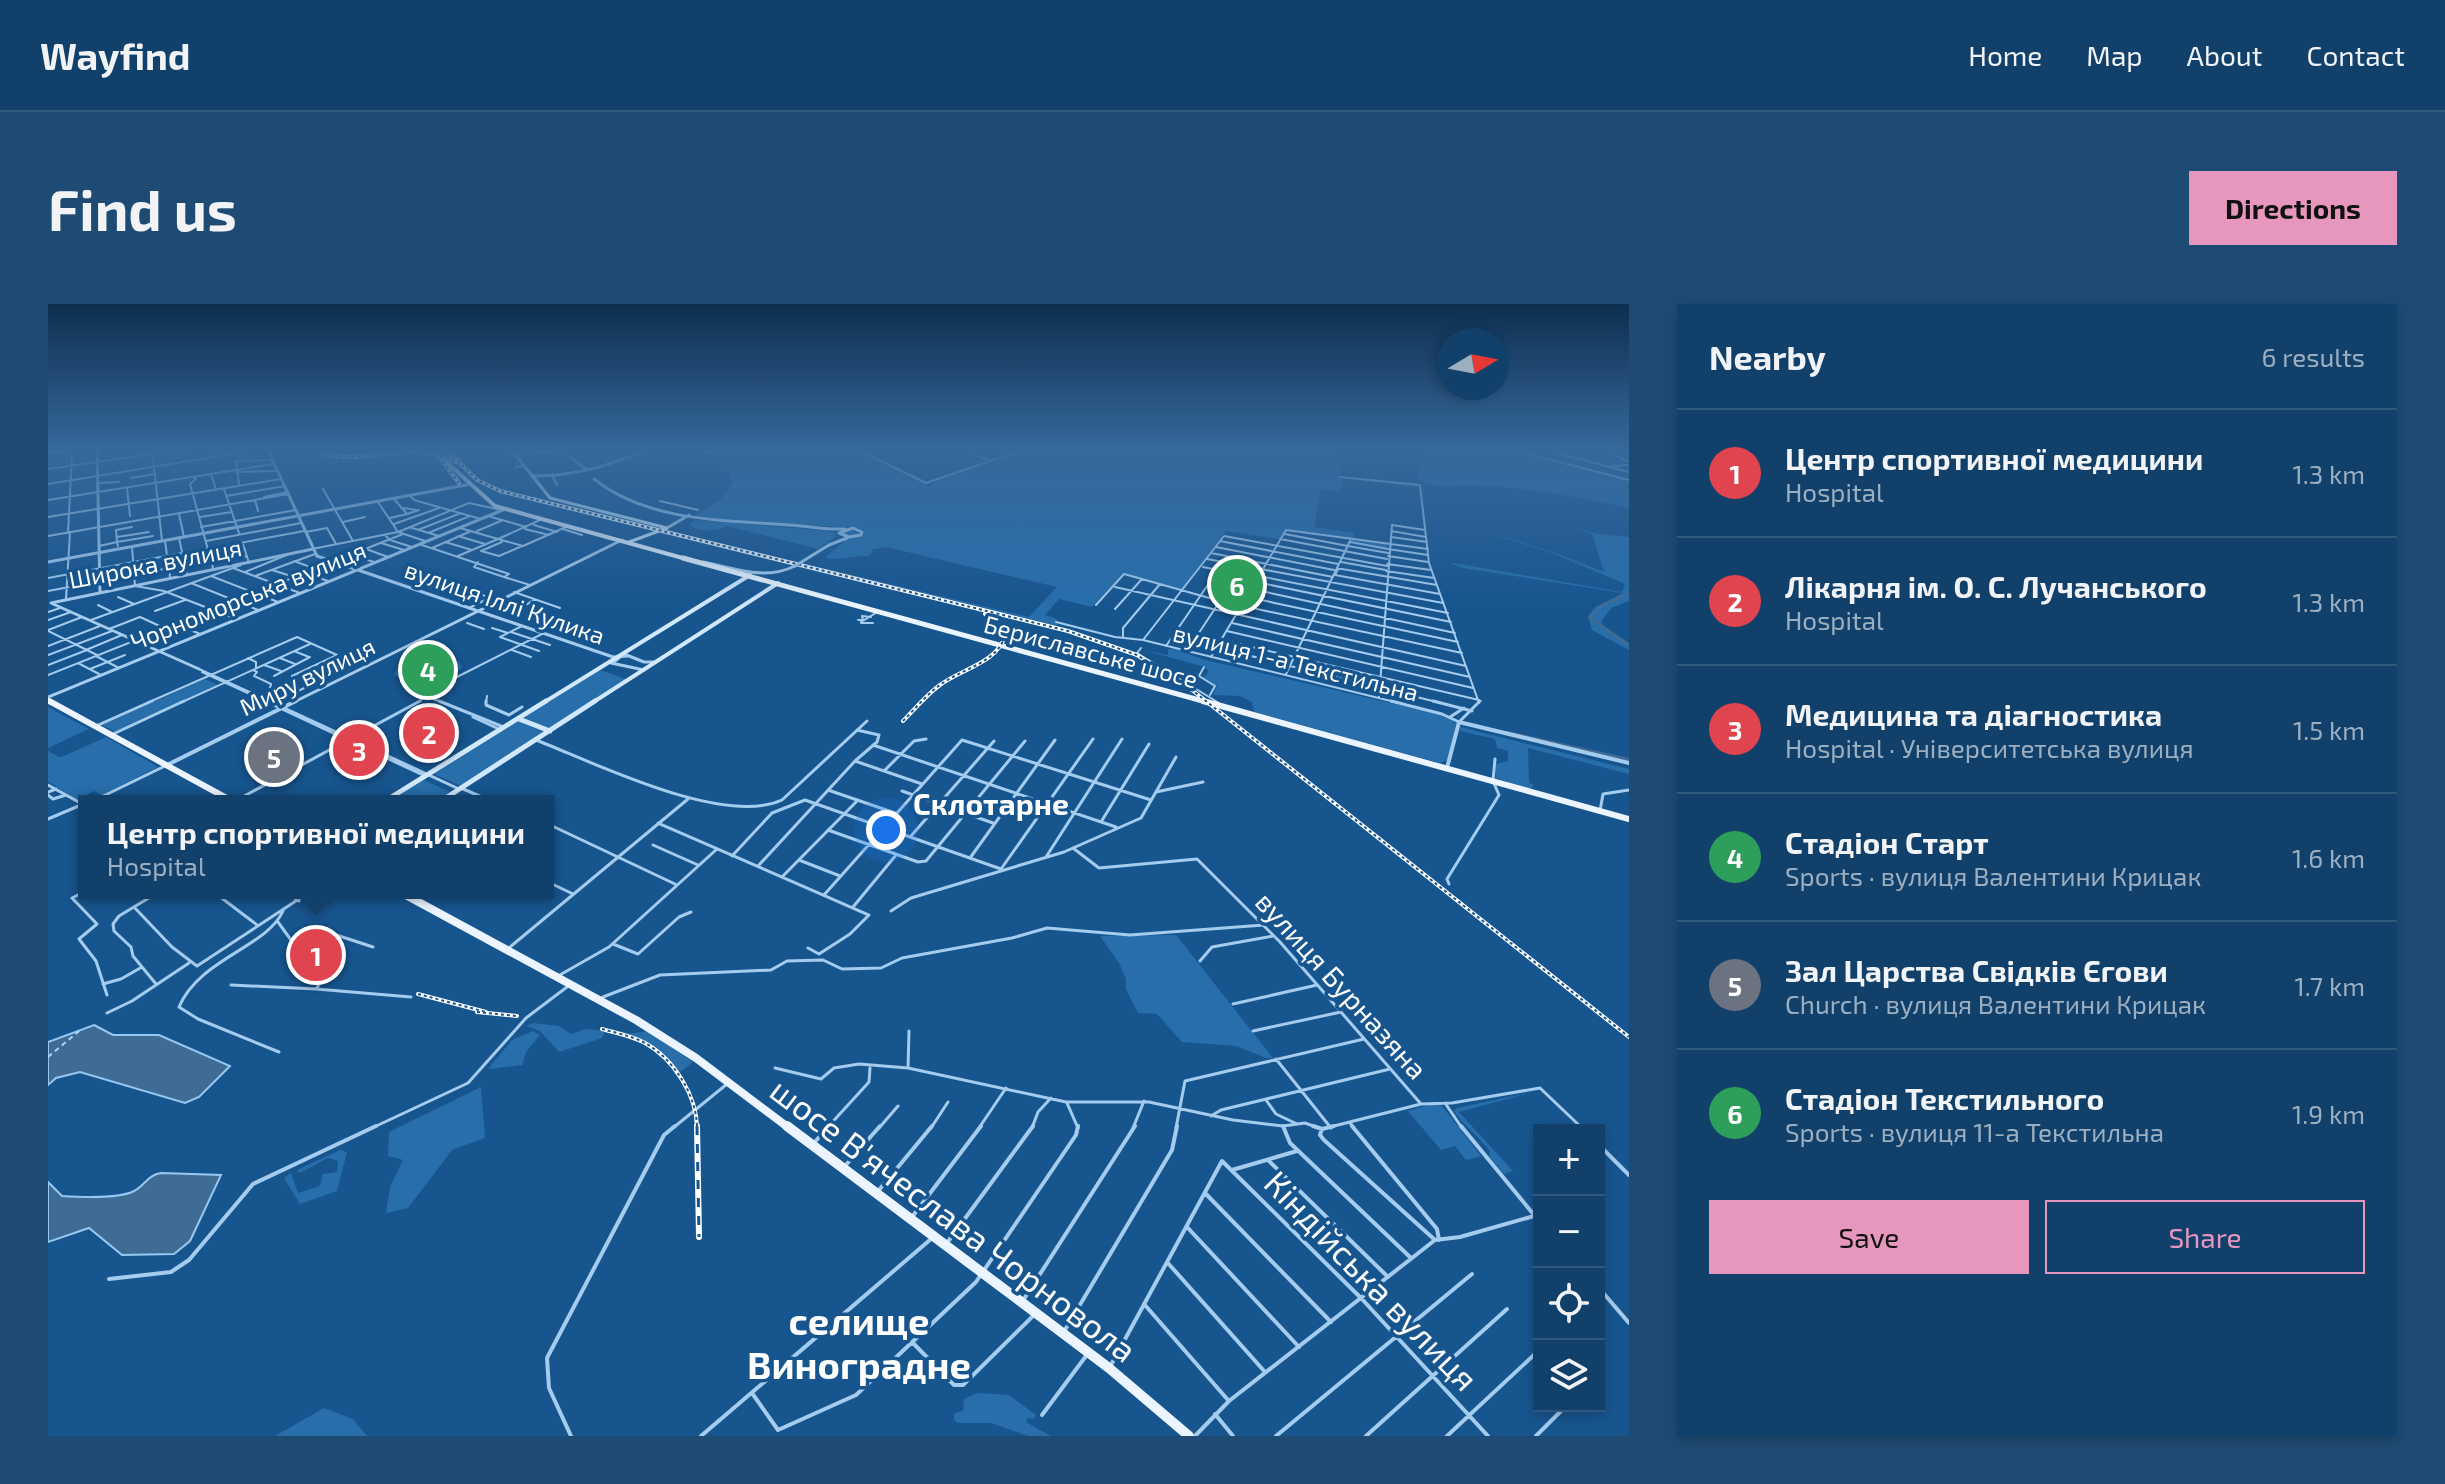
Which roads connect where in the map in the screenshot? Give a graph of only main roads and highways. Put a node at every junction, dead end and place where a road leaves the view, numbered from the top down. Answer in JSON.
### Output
{"nodes":[{"id":1,"x":488,"y":501,"type":"edge"},
{"id":2,"x":556,"y":501,"type":"edge"},
{"id":3,"x":629,"y":542,"type":"junction"},
{"id":4,"x":750,"y":575,"type":"junction"},
{"id":5,"x":778,"y":583,"type":"junction"},
{"id":6,"x":48,"y":699,"type":"edge"},
{"id":7,"x":519,"y":719,"type":"junction"},
{"id":8,"x":550,"y":731,"type":"junction"},
{"id":9,"x":222,"y":795,"type":"edge"},
{"id":10,"x":395,"y":795,"type":"edge"},
{"id":11,"x":450,"y":795,"type":"edge"},
{"id":12,"x":1629,"y":819,"type":"edge"},
{"id":13,"x":413,"y":899,"type":"edge"},
{"id":14,"x":1192,"y":1436,"type":"edge"}],
"edges":[{"from":1,"to":3,"type":"main road","name":"Бериславське шосе"},
{"from":2,"to":3,"type":"main road"},
{"from":3,"to":4,"type":"main road","name":"Бериславське шосе"},
{"from":4,"to":5,"type":"main road","name":"Бериславське шосе"},
{"from":4,"to":7,"type":"main road"},
{"from":5,"to":8,"type":"main road"},
{"from":5,"to":12,"type":"main road","name":"Бериславське шосе"},
{"from":6,"to":9,"type":"main road"},
{"from":7,"to":8,"type":"main road"},
{"from":7,"to":10,"type":"main road"},
{"from":8,"to":11,"type":"main road"},
{"from":13,"to":14,"type":"main road","name":"шосе В'ячеслава Чорновола"}]}
